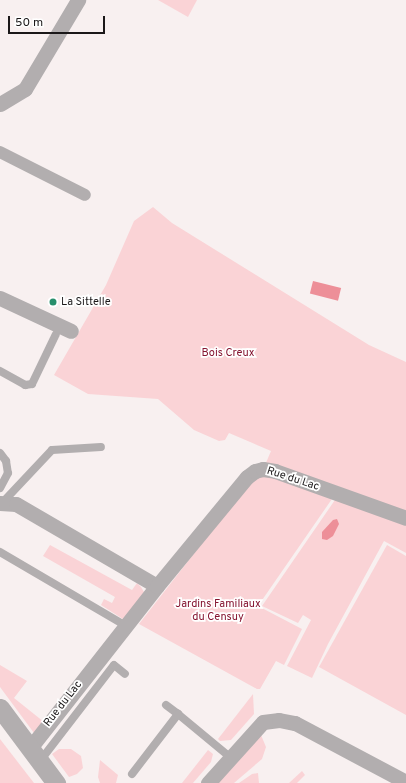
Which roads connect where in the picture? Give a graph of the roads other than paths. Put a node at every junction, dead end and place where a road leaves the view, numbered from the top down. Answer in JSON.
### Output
{"nodes":[{"id":1,"x":78,"y":0,"type":"edge"},
{"id":2,"x":1,"y":106,"type":"edge"},
{"id":3,"x":0,"y":152,"type":"edge"},
{"id":4,"x":85,"y":195,"type":"dead end"},
{"id":5,"x":0,"y":298,"type":"edge"},
{"id":6,"x":71,"y":331,"type":"dead end"},
{"id":7,"x":56,"y":334,"type":"dead end"},
{"id":8,"x":0,"y":371,"type":"edge"},
{"id":9,"x":101,"y":447,"type":"dead end"},
{"id":10,"x":0,"y":453,"type":"edge"},
{"id":11,"x":1,"y":498,"type":"edge"},
{"id":12,"x":406,"y":518,"type":"edge"},
{"id":13,"x":0,"y":552,"type":"edge"},
{"id":14,"x":157,"y":586,"type":"junction"},
{"id":15,"x":126,"y":626,"type":"junction"},
{"id":16,"x":125,"y":674,"type":"dead end"},
{"id":17,"x":166,"y":705,"type":"dead end"},
{"id":18,"x":0,"y":708,"type":"edge"},
{"id":19,"x":178,"y":714,"type":"junction"},
{"id":20,"x":35,"y":755,"type":"junction"},
{"id":21,"x":230,"y":757,"type":"junction"},
{"id":22,"x":132,"y":774,"type":"dead end"},
{"id":23,"x":406,"y":782,"type":"edge"},
{"id":24,"x":56,"y":783,"type":"edge"},
{"id":25,"x":208,"y":783,"type":"edge"}],
"edges":[{"from":1,"to":2,"type":"street"},
{"from":3,"to":4,"type":"street"},
{"from":5,"to":6,"type":"street"},
{"from":7,"to":8,"type":"lane"},
{"from":9,"to":11,"type":"lane"},
{"from":10,"to":11,"type":"lane"},
{"from":11,"to":14,"type":"street"},
{"from":12,"to":14,"type":"street","name":"Rue du Lac"},
{"from":13,"to":15,"type":"lane"},
{"from":14,"to":15,"type":"street","name":"Rue du Lac"},
{"from":15,"to":20,"type":"street","name":"Rue du Lac"},
{"from":16,"to":20,"type":"lane"},
{"from":17,"to":19,"type":"lane"},
{"from":18,"to":20,"type":"street"},
{"from":19,"to":21,"type":"lane"},
{"from":19,"to":22,"type":"lane"},
{"from":20,"to":24,"type":"street"},
{"from":21,"to":23,"type":"street"},
{"from":21,"to":25,"type":"street"}]}
